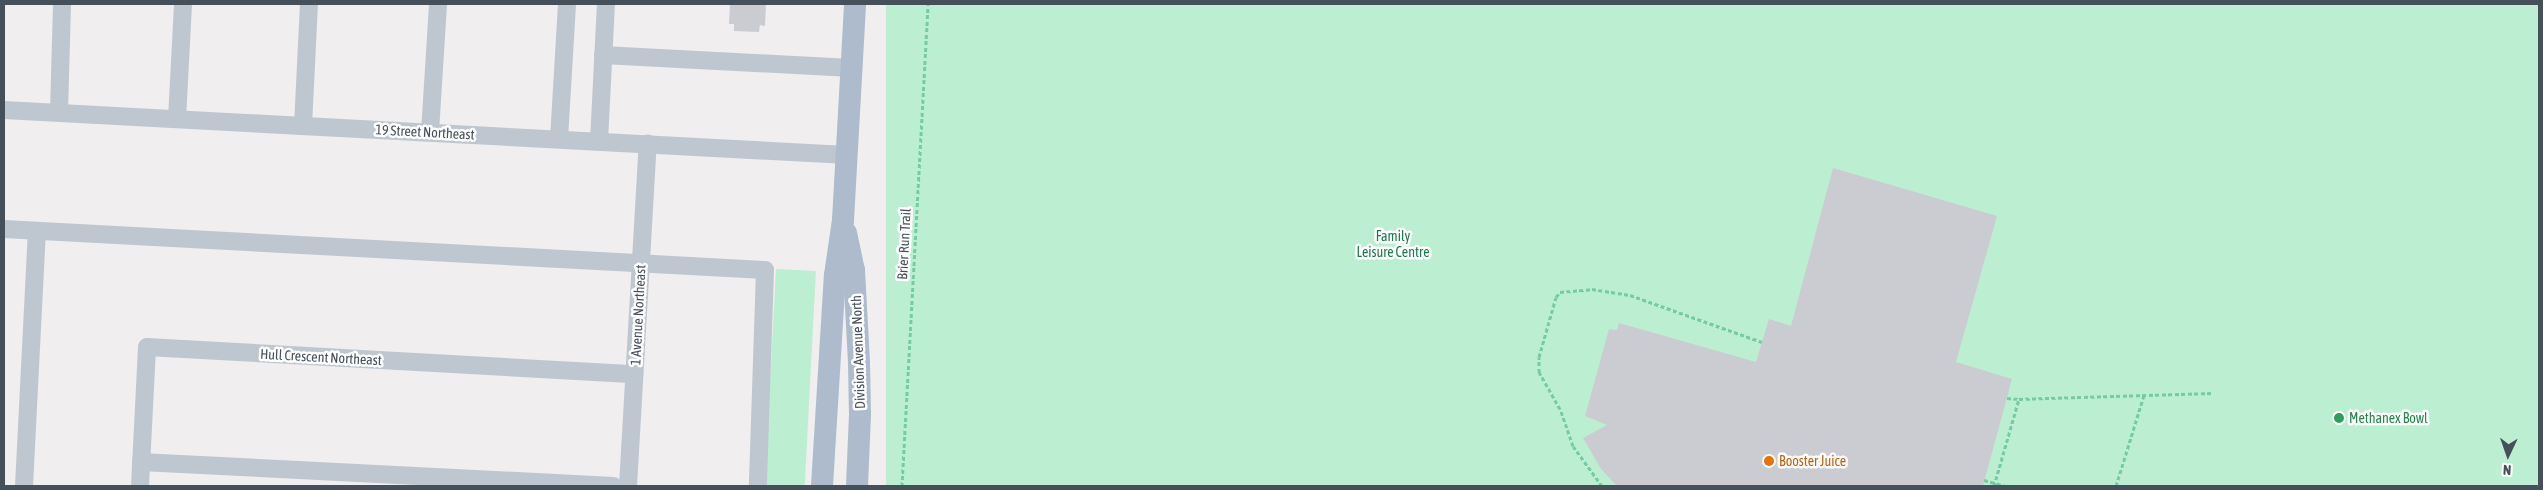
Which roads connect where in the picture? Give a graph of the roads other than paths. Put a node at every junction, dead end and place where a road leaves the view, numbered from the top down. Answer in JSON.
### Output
{"nodes":[{"id":1,"x":62,"y":4,"type":"edge"},
{"id":2,"x":184,"y":4,"type":"edge"},
{"id":3,"x":310,"y":4,"type":"edge"},
{"id":4,"x":438,"y":4,"type":"edge"},
{"id":5,"x":567,"y":4,"type":"edge"},
{"id":6,"x":606,"y":4,"type":"edge"},
{"id":7,"x":855,"y":4,"type":"edge"},
{"id":8,"x":604,"y":55,"type":"junction"},
{"id":9,"x":852,"y":68,"type":"junction"},
{"id":10,"x":4,"y":110,"type":"edge"},
{"id":11,"x":59,"y":112,"type":"junction"},
{"id":12,"x":177,"y":119,"type":"junction"},
{"id":13,"x":303,"y":126,"type":"junction"},
{"id":14,"x":430,"y":132,"type":"junction"},
{"id":15,"x":559,"y":139,"type":"junction"},
{"id":16,"x":599,"y":141,"type":"junction"},
{"id":17,"x":648,"y":144,"type":"junction"},
{"id":18,"x":847,"y":155,"type":"junction"},
{"id":19,"x":843,"y":220,"type":"junction"},
{"id":20,"x":4,"y":229,"type":"edge"},
{"id":21,"x":36,"y":231,"type":"junction"},
{"id":22,"x":641,"y":263,"type":"junction"},
{"id":23,"x":634,"y":374,"type":"junction"},
{"id":24,"x":141,"y":462,"type":"junction"},
{"id":25,"x":24,"y":486,"type":"edge"},
{"id":26,"x":140,"y":486,"type":"edge"},
{"id":27,"x":613,"y":486,"type":"edge"},
{"id":28,"x":628,"y":486,"type":"edge"},
{"id":29,"x":758,"y":486,"type":"edge"},
{"id":30,"x":822,"y":486,"type":"edge"},
{"id":31,"x":857,"y":486,"type":"edge"}],
"edges":[{"from":1,"to":11,"type":"street"},
{"from":2,"to":12,"type":"street"},
{"from":3,"to":13,"type":"street"},
{"from":4,"to":14,"type":"street"},
{"from":5,"to":15,"type":"street"},
{"from":6,"to":8,"type":"street"},
{"from":7,"to":9,"type":"main road","name":"Division Avenue North"},
{"from":8,"to":9,"type":"street"},
{"from":8,"to":16,"type":"street"},
{"from":9,"to":18,"type":"main road","name":"Division Avenue North"},
{"from":10,"to":11,"type":"street","name":"19 Street Northeast"},
{"from":11,"to":12,"type":"street","name":"19 Street Northeast"},
{"from":12,"to":13,"type":"street","name":"19 Street Northeast"},
{"from":13,"to":14,"type":"street","name":"19 Street Northeast"},
{"from":14,"to":15,"type":"street","name":"19 Street Northeast"},
{"from":15,"to":16,"type":"street","name":"19 Street Northeast"},
{"from":16,"to":17,"type":"street","name":"19 Street Northeast"},
{"from":17,"to":18,"type":"street","name":"19 Street Northeast"},
{"from":17,"to":22,"type":"street","name":"1 Avenue Northeast"},
{"from":18,"to":19,"type":"main road","name":"Division Avenue North"},
{"from":19,"to":30,"type":"main road","name":"Division Avenue North"},
{"from":19,"to":31,"type":"main road","name":"Division Avenue North"},
{"from":20,"to":21,"type":"street"},
{"from":21,"to":22,"type":"street"},
{"from":21,"to":25,"type":"street"},
{"from":22,"to":23,"type":"street","name":"1 Avenue Northeast"},
{"from":22,"to":29,"type":"street"},
{"from":23,"to":24,"type":"street","name":"Hull Crescent Northeast"},
{"from":23,"to":28,"type":"street","name":"1 Avenue Northeast"},
{"from":24,"to":26,"type":"street","name":"Hull Crescent Northeast"},
{"from":24,"to":27,"type":"street"}]}
